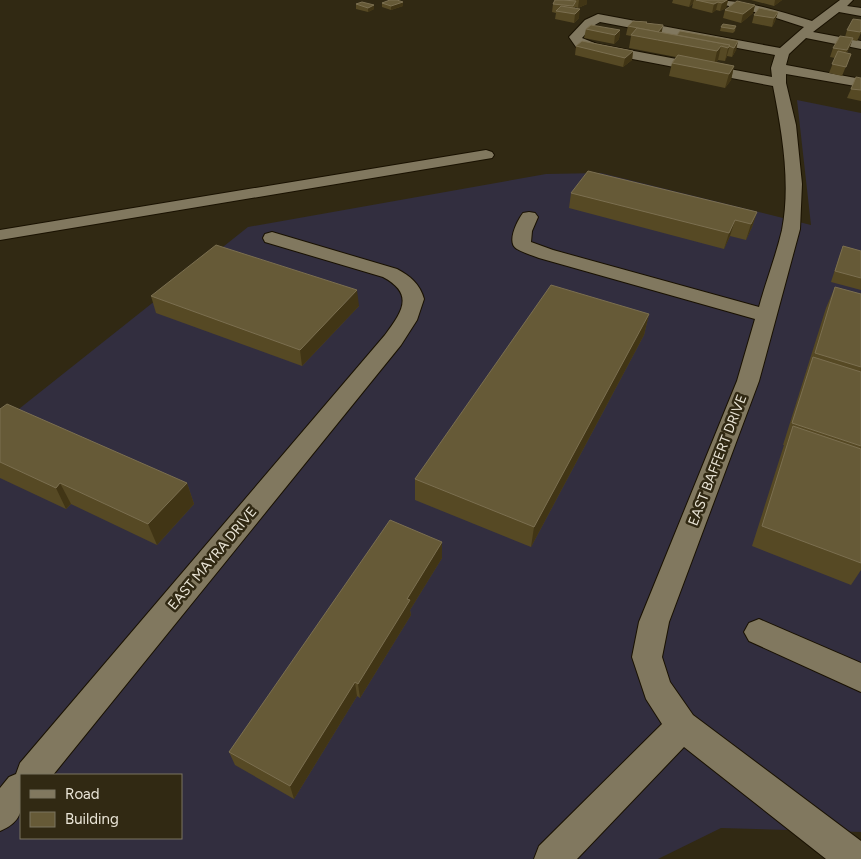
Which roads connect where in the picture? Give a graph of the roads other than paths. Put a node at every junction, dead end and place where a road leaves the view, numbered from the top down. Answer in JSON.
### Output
{"nodes":[{"id":1,"x":716,"y":0,"type":"edge"},
{"id":2,"x":842,"y":4,"type":"edge"},
{"id":3,"x":861,"y":12,"type":"edge"},
{"id":4,"x":808,"y":30,"type":"junction"},
{"id":5,"x":861,"y":45,"type":"edge"},
{"id":6,"x":780,"y":68,"type":"junction"},
{"id":7,"x":861,"y":83,"type":"edge"},
{"id":8,"x":486,"y":155,"type":"dead end"},
{"id":9,"x":529,"y":217,"type":"dead end"},
{"id":10,"x":0,"y":235,"type":"edge"},
{"id":11,"x":272,"y":238,"type":"dead end"},
{"id":12,"x":766,"y":315,"type":"junction"},
{"id":13,"x":759,"y":632,"type":"dead end"},
{"id":14,"x":861,"y":678,"type":"edge"},
{"id":15,"x":682,"y":726,"type":"junction"},
{"id":16,"x":33,"y":774,"type":"edge"},
{"id":17,"x":20,"y":790,"type":"edge"},
{"id":18,"x":0,"y":814,"type":"edge"},
{"id":19,"x":552,"y":859,"type":"edge"},
{"id":20,"x":855,"y":859,"type":"edge"}],
"edges":[{"from":1,"to":4,"type":"street"},
{"from":2,"to":3,"type":"street"},
{"from":2,"to":4,"type":"street"},
{"from":4,"to":5,"type":"street"},
{"from":4,"to":6,"type":"street"},
{"from":6,"to":6,"type":"street"},
{"from":6,"to":7,"type":"street"},
{"from":6,"to":12,"type":"street","name":"EAST BAFFERT DRIVE"},
{"from":8,"to":10,"type":"street"},
{"from":9,"to":12,"type":"street"},
{"from":11,"to":16,"type":"street","name":"EAST MAYRA DRIVE"},
{"from":12,"to":15,"type":"street","name":"EAST BAFFERT DRIVE"},
{"from":13,"to":14,"type":"street"},
{"from":15,"to":19,"type":"street"},
{"from":15,"to":20,"type":"street","name":"EAST BAFFERT DRIVE"},
{"from":17,"to":18,"type":"street"}]}
